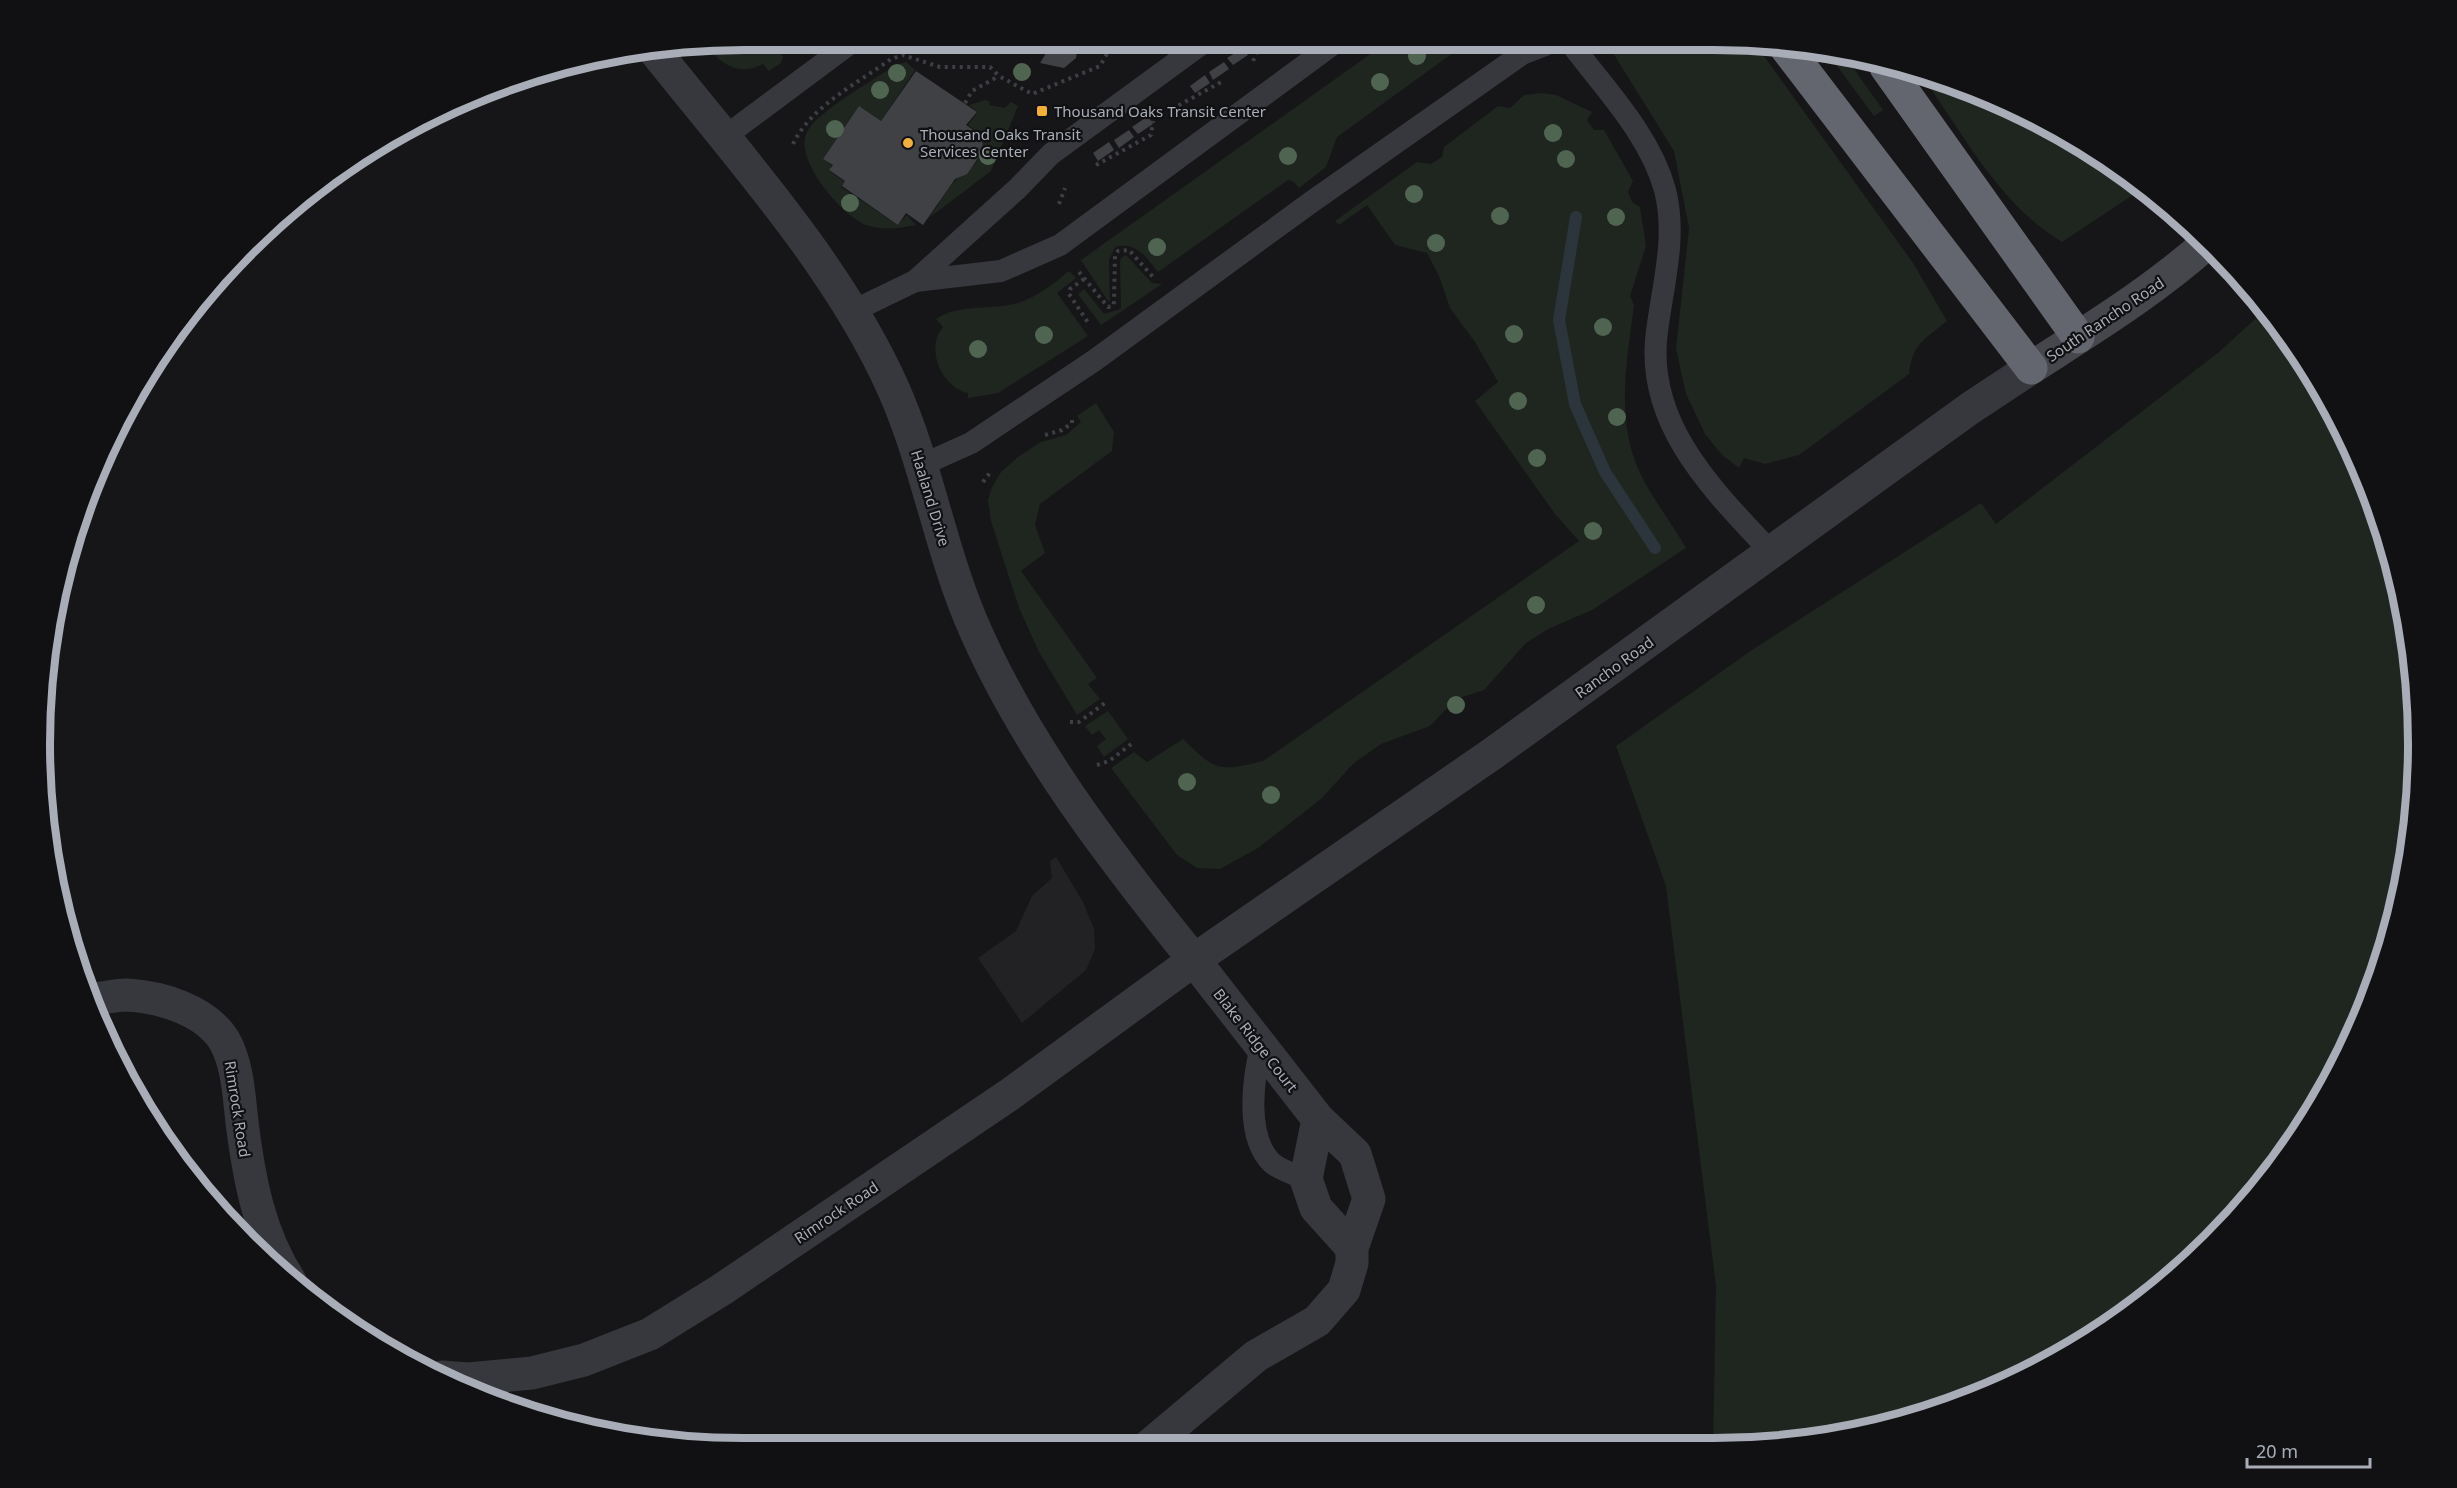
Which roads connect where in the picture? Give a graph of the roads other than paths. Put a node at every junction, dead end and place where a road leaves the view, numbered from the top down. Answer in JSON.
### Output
{"nodes":[{"id":1,"x":841,"y":50,"type":"edge"},
{"id":2,"x":1193,"y":50,"type":"edge"},
{"id":3,"x":1325,"y":50,"type":"edge"},
{"id":4,"x":1532,"y":50,"type":"edge"},
{"id":5,"x":1576,"y":50,"type":"edge"},
{"id":6,"x":1791,"y":54,"type":"edge"},
{"id":7,"x":658,"y":55,"type":"edge"},
{"id":8,"x":1890,"y":72,"type":"edge"},
{"id":9,"x":723,"y":138,"type":"junction"},
{"id":10,"x":2200,"y":249,"type":"edge"},
{"id":11,"x":915,"y":281,"type":"junction"},
{"id":12,"x":853,"y":311,"type":"junction"},
{"id":13,"x":2078,"y":338,"type":"junction"},
{"id":14,"x":2031,"y":368,"type":"junction"},
{"id":15,"x":922,"y":465,"type":"junction"},
{"id":16,"x":1772,"y":553,"type":"junction"},
{"id":17,"x":1194,"y":960,"type":"junction"},
{"id":18,"x":98,"y":999,"type":"edge"},
{"id":19,"x":1261,"y":1047,"type":"junction"},
{"id":20,"x":1318,"y":1119,"type":"junction"},
{"id":21,"x":1306,"y":1179,"type":"junction"},
{"id":22,"x":1352,"y":1248,"type":"junction"},
{"id":23,"x":276,"y":1256,"type":"edge"},
{"id":24,"x":462,"y":1379,"type":"edge"},
{"id":25,"x":1158,"y":1438,"type":"edge"}],
"edges":[{"from":1,"to":9,"type":"lane"},
{"from":2,"to":11,"type":"lane"},
{"from":3,"to":11,"type":"lane"},
{"from":4,"to":15,"type":"lane"},
{"from":5,"to":16,"type":"lane"},
{"from":6,"to":14,"type":"highway"},
{"from":7,"to":9,"type":"street","name":"Haaland Drive"},
{"from":8,"to":13,"type":"highway"},
{"from":9,"to":12,"type":"street","name":"Haaland Drive"},
{"from":10,"to":13,"type":"main road","name":"South Rancho Road"},
{"from":11,"to":12,"type":"lane"},
{"from":12,"to":15,"type":"street","name":"Haaland Drive"},
{"from":13,"to":14,"type":"main road","name":"South Rancho Road"},
{"from":14,"to":16,"type":"street","name":"Rancho Road"},
{"from":15,"to":17,"type":"street","name":"Haaland Drive"},
{"from":16,"to":17,"type":"street","name":"Rancho Road"},
{"from":17,"to":19,"type":"street","name":"Blake Ridge Court"},
{"from":17,"to":24,"type":"street","name":"Rimrock Road"},
{"from":18,"to":23,"type":"street","name":"Rimrock Road"},
{"from":19,"to":20,"type":"street","name":"Blake Ridge Court"},
{"from":19,"to":21,"type":"lane"},
{"from":20,"to":21,"type":"street"},
{"from":20,"to":22,"type":"street","name":"Blake Ridge Court"},
{"from":21,"to":22,"type":"street"},
{"from":22,"to":25,"type":"street","name":"Blake Ridge Court"}]}
